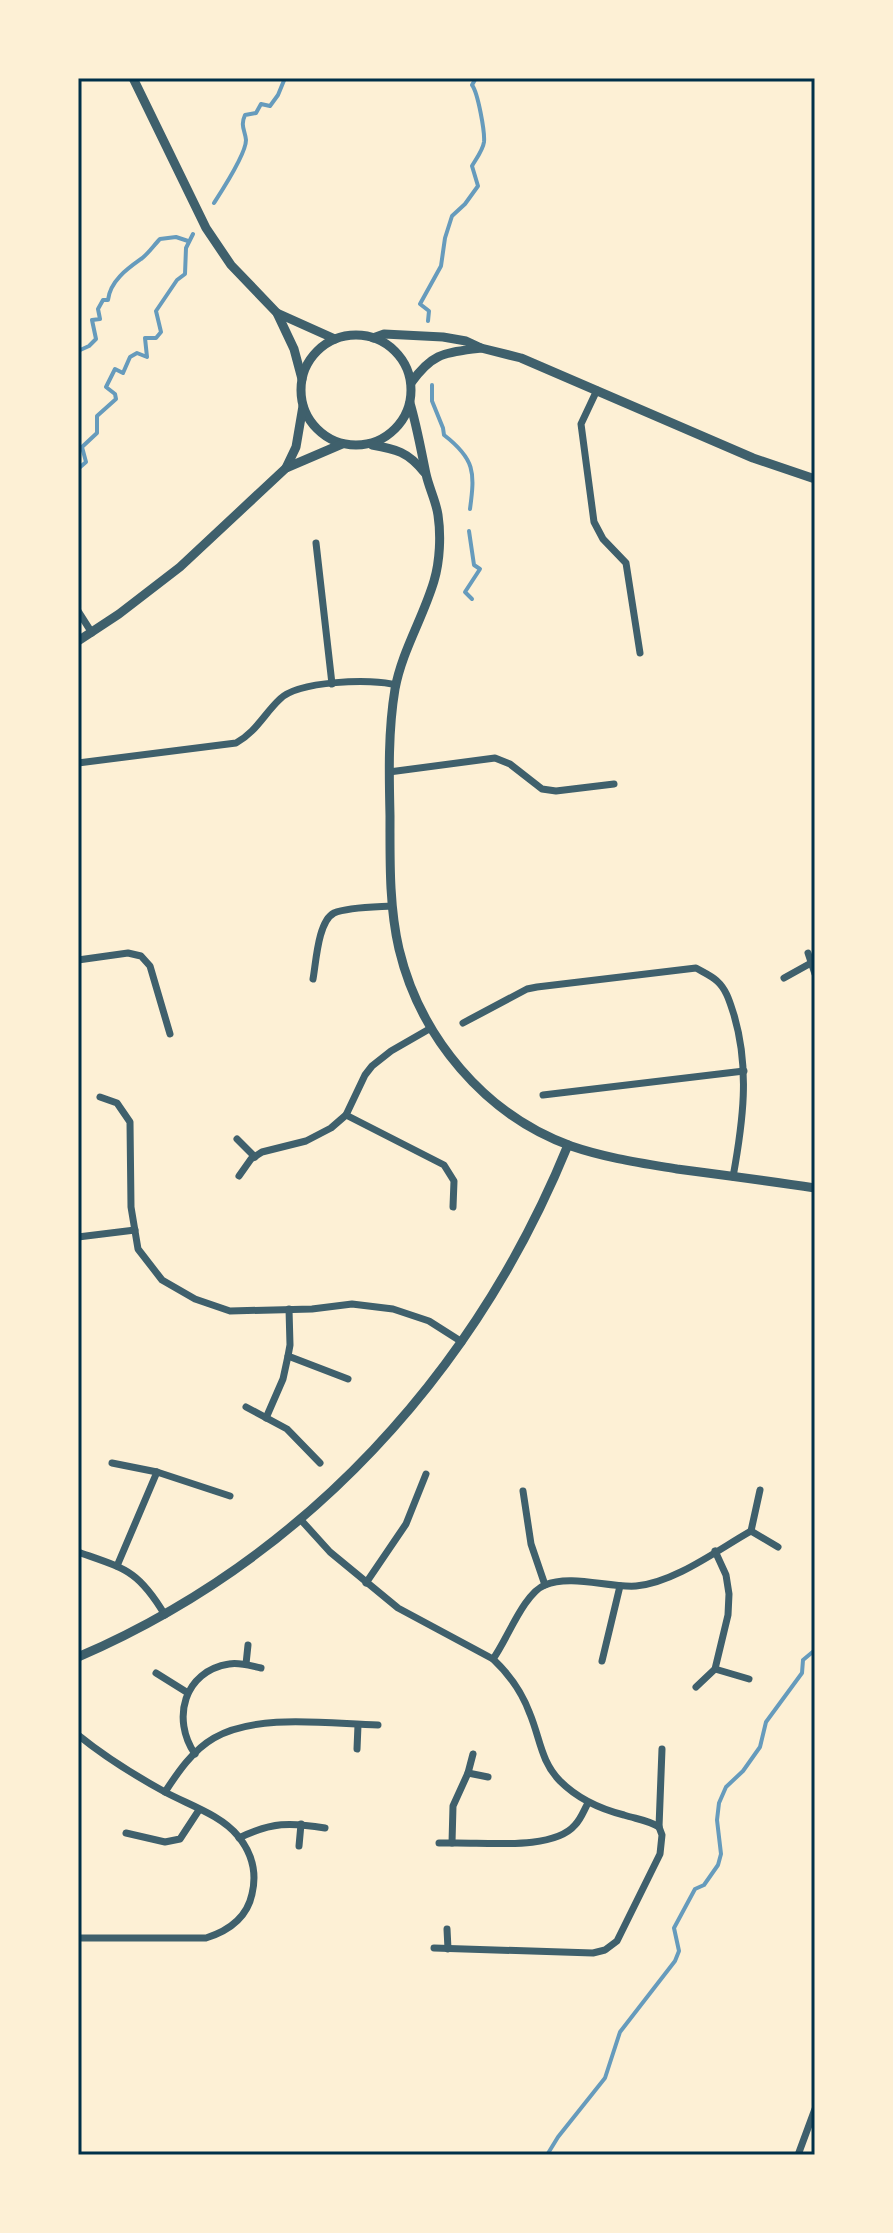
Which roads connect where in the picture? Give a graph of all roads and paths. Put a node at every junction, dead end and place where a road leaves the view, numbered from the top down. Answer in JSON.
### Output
{"nodes":[{"id":1,"x":133,"y":78,"type":"edge"},
{"id":2,"x":277,"y":313,"type":"junction"},
{"id":3,"x":373,"y":338,"type":"junction"},
{"id":4,"x":335,"y":339,"type":"junction"},
{"id":5,"x":481,"y":348,"type":"junction"},
{"id":6,"x":302,"y":379,"type":"junction"},
{"id":7,"x":411,"y":383,"type":"junction"},
{"id":8,"x":597,"y":390,"type":"junction"},
{"id":9,"x":410,"y":403,"type":"junction"},
{"id":10,"x":303,"y":405,"type":"junction"},
{"id":11,"x":342,"y":444,"type":"junction"},
{"id":12,"x":366,"y":445,"type":"junction"},
{"id":13,"x":286,"y":468,"type":"junction"},
{"id":14,"x":426,"y":474,"type":"junction"},
{"id":15,"x":815,"y":479,"type":"edge"},
{"id":16,"x":316,"y":543,"type":"dead end"},
{"id":17,"x":78,"y":611,"type":"edge"},
{"id":18,"x":92,"y":633,"type":"junction"},
{"id":19,"x":78,"y":641,"type":"edge"},
{"id":20,"x":640,"y":653,"type":"dead end"},
{"id":21,"x":332,"y":684,"type":"junction"},
{"id":22,"x":396,"y":685,"type":"junction"},
{"id":23,"x":78,"y":763,"type":"edge"},
{"id":24,"x":389,"y":772,"type":"junction"},
{"id":25,"x":614,"y":784,"type":"dead end"},
{"id":26,"x":392,"y":906,"type":"junction"},
{"id":27,"x":808,"y":953,"type":"dead end"},
{"id":28,"x":78,"y":960,"type":"edge"},
{"id":29,"x":811,"y":963,"type":"junction"},
{"id":30,"x":815,"y":974,"type":"edge"},
{"id":31,"x":784,"y":978,"type":"dead end"},
{"id":32,"x":313,"y":979,"type":"dead end"},
{"id":33,"x":463,"y":1023,"type":"dead end"},
{"id":34,"x":431,"y":1028,"type":"junction"},
{"id":35,"x":170,"y":1034,"type":"dead end"},
{"id":36,"x":744,"y":1071,"type":"junction"},
{"id":37,"x":543,"y":1095,"type":"dead end"},
{"id":38,"x":100,"y":1097,"type":"dead end"},
{"id":39,"x":346,"y":1115,"type":"junction"},
{"id":40,"x":237,"y":1139,"type":"dead end"},
{"id":41,"x":568,"y":1145,"type":"junction"},
{"id":42,"x":255,"y":1157,"type":"junction"},
{"id":43,"x":239,"y":1176,"type":"dead end"},
{"id":44,"x":733,"y":1177,"type":"junction"},
{"id":45,"x":815,"y":1188,"type":"edge"},
{"id":46,"x":453,"y":1207,"type":"dead end"},
{"id":47,"x":135,"y":1230,"type":"junction"},
{"id":48,"x":78,"y":1237,"type":"edge"},
{"id":49,"x":289,"y":1309,"type":"junction"},
{"id":50,"x":462,"y":1342,"type":"junction"},
{"id":51,"x":288,"y":1356,"type":"junction"},
{"id":52,"x":348,"y":1379,"type":"dead end"},
{"id":53,"x":246,"y":1407,"type":"dead end"},
{"id":54,"x":266,"y":1418,"type":"junction"},
{"id":55,"x":112,"y":1463,"type":"dead end"},
{"id":56,"x":320,"y":1463,"type":"dead end"},
{"id":57,"x":157,"y":1472,"type":"junction"},
{"id":58,"x":426,"y":1474,"type":"dead end"},
{"id":59,"x":760,"y":1490,"type":"dead end"},
{"id":60,"x":523,"y":1491,"type":"dead end"},
{"id":61,"x":230,"y":1496,"type":"dead end"},
{"id":62,"x":301,"y":1520,"type":"junction"},
{"id":63,"x":751,"y":1531,"type":"junction"},
{"id":64,"x":778,"y":1547,"type":"dead end"},
{"id":65,"x":715,"y":1551,"type":"junction"},
{"id":66,"x":78,"y":1552,"type":"edge"},
{"id":67,"x":117,"y":1566,"type":"junction"},
{"id":68,"x":366,"y":1583,"type":"junction"},
{"id":69,"x":545,"y":1585,"type":"junction"},
{"id":70,"x":620,"y":1586,"type":"junction"},
{"id":71,"x":165,"y":1615,"type":"junction"},
{"id":72,"x":248,"y":1645,"type":"dead end"},
{"id":73,"x":78,"y":1657,"type":"edge"},
{"id":74,"x":493,"y":1659,"type":"junction"},
{"id":75,"x":602,"y":1661,"type":"dead end"},
{"id":76,"x":246,"y":1664,"type":"junction"},
{"id":77,"x":261,"y":1668,"type":"dead end"},
{"id":78,"x":715,"y":1669,"type":"junction"},
{"id":79,"x":156,"y":1673,"type":"dead end"},
{"id":80,"x":749,"y":1679,"type":"dead end"},
{"id":81,"x":696,"y":1687,"type":"dead end"},
{"id":82,"x":188,"y":1693,"type":"junction"},
{"id":83,"x":358,"y":1725,"type":"junction"},
{"id":84,"x":378,"y":1725,"type":"dead end"},
{"id":85,"x":78,"y":1735,"type":"edge"},
{"id":86,"x":357,"y":1749,"type":"dead end"},
{"id":87,"x":662,"y":1749,"type":"dead end"},
{"id":88,"x":195,"y":1754,"type":"junction"},
{"id":89,"x":473,"y":1754,"type":"dead end"},
{"id":90,"x":468,"y":1773,"type":"junction"},
{"id":91,"x":488,"y":1777,"type":"dead end"},
{"id":92,"x":165,"y":1792,"type":"junction"},
{"id":93,"x":588,"y":1803,"type":"junction"},
{"id":94,"x":199,"y":1810,"type":"junction"},
{"id":95,"x":301,"y":1824,"type":"junction"},
{"id":96,"x":659,"y":1827,"type":"junction"},
{"id":97,"x":325,"y":1828,"type":"dead end"},
{"id":98,"x":126,"y":1833,"type":"dead end"},
{"id":99,"x":239,"y":1838,"type":"junction"},
{"id":100,"x":439,"y":1843,"type":"dead end"},
{"id":101,"x":452,"y":1843,"type":"junction"},
{"id":102,"x":299,"y":1846,"type":"dead end"},
{"id":103,"x":447,"y":1929,"type":"dead end"},
{"id":104,"x":78,"y":1938,"type":"edge"},
{"id":105,"x":434,"y":1948,"type":"dead end"},
{"id":106,"x":448,"y":1949,"type":"junction"},
{"id":107,"x":815,"y":2109,"type":"edge"},
{"id":108,"x":798,"y":2155,"type":"edge"}],
"edges":[{"from":1,"to":2,"type":"street"},
{"from":2,"to":4,"type":"street"},
{"from":2,"to":6,"type":"street"},
{"from":3,"to":4,"type":"street"},
{"from":3,"to":5,"type":"street"},
{"from":3,"to":7,"type":"street"},
{"from":4,"to":6,"type":"street"},
{"from":5,"to":7,"type":"street"},
{"from":5,"to":8,"type":"street"},
{"from":6,"to":10,"type":"street"},
{"from":7,"to":9,"type":"street"},
{"from":8,"to":15,"type":"street"},
{"from":8,"to":20,"type":"street"},
{"from":9,"to":12,"type":"street"},
{"from":9,"to":14,"type":"street"},
{"from":10,"to":11,"type":"street"},
{"from":10,"to":13,"type":"street"},
{"from":11,"to":12,"type":"street"},
{"from":11,"to":13,"type":"street"},
{"from":12,"to":14,"type":"street"},
{"from":13,"to":18,"type":"street"},
{"from":14,"to":22,"type":"street"},
{"from":16,"to":21,"type":"street"},
{"from":17,"to":18,"type":"street"},
{"from":18,"to":19,"type":"street"},
{"from":21,"to":22,"type":"street"},
{"from":21,"to":23,"type":"street"},
{"from":22,"to":24,"type":"street"},
{"from":24,"to":25,"type":"street"},
{"from":24,"to":26,"type":"street"},
{"from":26,"to":32,"type":"street"},
{"from":26,"to":34,"type":"street"},
{"from":27,"to":29,"type":"street"},
{"from":28,"to":35,"type":"street"},
{"from":29,"to":30,"type":"street"},
{"from":29,"to":31,"type":"street"},
{"from":33,"to":36,"type":"street"},
{"from":34,"to":39,"type":"street"},
{"from":34,"to":41,"type":"street"},
{"from":36,"to":37,"type":"street"},
{"from":36,"to":44,"type":"street"},
{"from":38,"to":47,"type":"street"},
{"from":39,"to":42,"type":"street"},
{"from":39,"to":46,"type":"street"},
{"from":40,"to":42,"type":"street"},
{"from":41,"to":44,"type":"street"},
{"from":41,"to":50,"type":"street"},
{"from":42,"to":43,"type":"street"},
{"from":44,"to":45,"type":"street"},
{"from":47,"to":48,"type":"street"},
{"from":47,"to":49,"type":"street"},
{"from":49,"to":50,"type":"street"},
{"from":49,"to":51,"type":"street"},
{"from":50,"to":62,"type":"street"},
{"from":51,"to":52,"type":"street"},
{"from":51,"to":54,"type":"street"},
{"from":53,"to":54,"type":"street"},
{"from":54,"to":56,"type":"street"},
{"from":55,"to":57,"type":"street"},
{"from":57,"to":61,"type":"street"},
{"from":57,"to":67,"type":"street"},
{"from":58,"to":68,"type":"street"},
{"from":59,"to":63,"type":"street"},
{"from":60,"to":69,"type":"street"},
{"from":62,"to":68,"type":"street"},
{"from":62,"to":71,"type":"street"},
{"from":63,"to":64,"type":"street"},
{"from":63,"to":65,"type":"street"},
{"from":65,"to":70,"type":"street"},
{"from":65,"to":78,"type":"street"},
{"from":66,"to":67,"type":"street"},
{"from":67,"to":71,"type":"street"},
{"from":68,"to":74,"type":"street"},
{"from":69,"to":70,"type":"street"},
{"from":69,"to":74,"type":"street"},
{"from":70,"to":75,"type":"street"},
{"from":71,"to":73,"type":"street"},
{"from":72,"to":76,"type":"street"},
{"from":74,"to":93,"type":"street"},
{"from":76,"to":77,"type":"street"},
{"from":76,"to":82,"type":"street"},
{"from":78,"to":80,"type":"street"},
{"from":78,"to":81,"type":"street"},
{"from":79,"to":82,"type":"street"},
{"from":82,"to":88,"type":"street"},
{"from":83,"to":84,"type":"street"},
{"from":83,"to":86,"type":"street"},
{"from":83,"to":88,"type":"street"},
{"from":85,"to":92,"type":"street"},
{"from":87,"to":96,"type":"street"},
{"from":88,"to":92,"type":"street"},
{"from":89,"to":90,"type":"street"},
{"from":90,"to":91,"type":"street"},
{"from":90,"to":101,"type":"street"},
{"from":92,"to":94,"type":"street"},
{"from":93,"to":96,"type":"street"},
{"from":93,"to":101,"type":"street"},
{"from":94,"to":98,"type":"street"},
{"from":94,"to":99,"type":"street"},
{"from":95,"to":97,"type":"street"},
{"from":95,"to":99,"type":"street"},
{"from":95,"to":102,"type":"street"},
{"from":96,"to":106,"type":"street"},
{"from":99,"to":104,"type":"street"},
{"from":100,"to":101,"type":"street"},
{"from":103,"to":106,"type":"street"},
{"from":105,"to":106,"type":"street"},
{"from":107,"to":108,"type":"street"}]}
